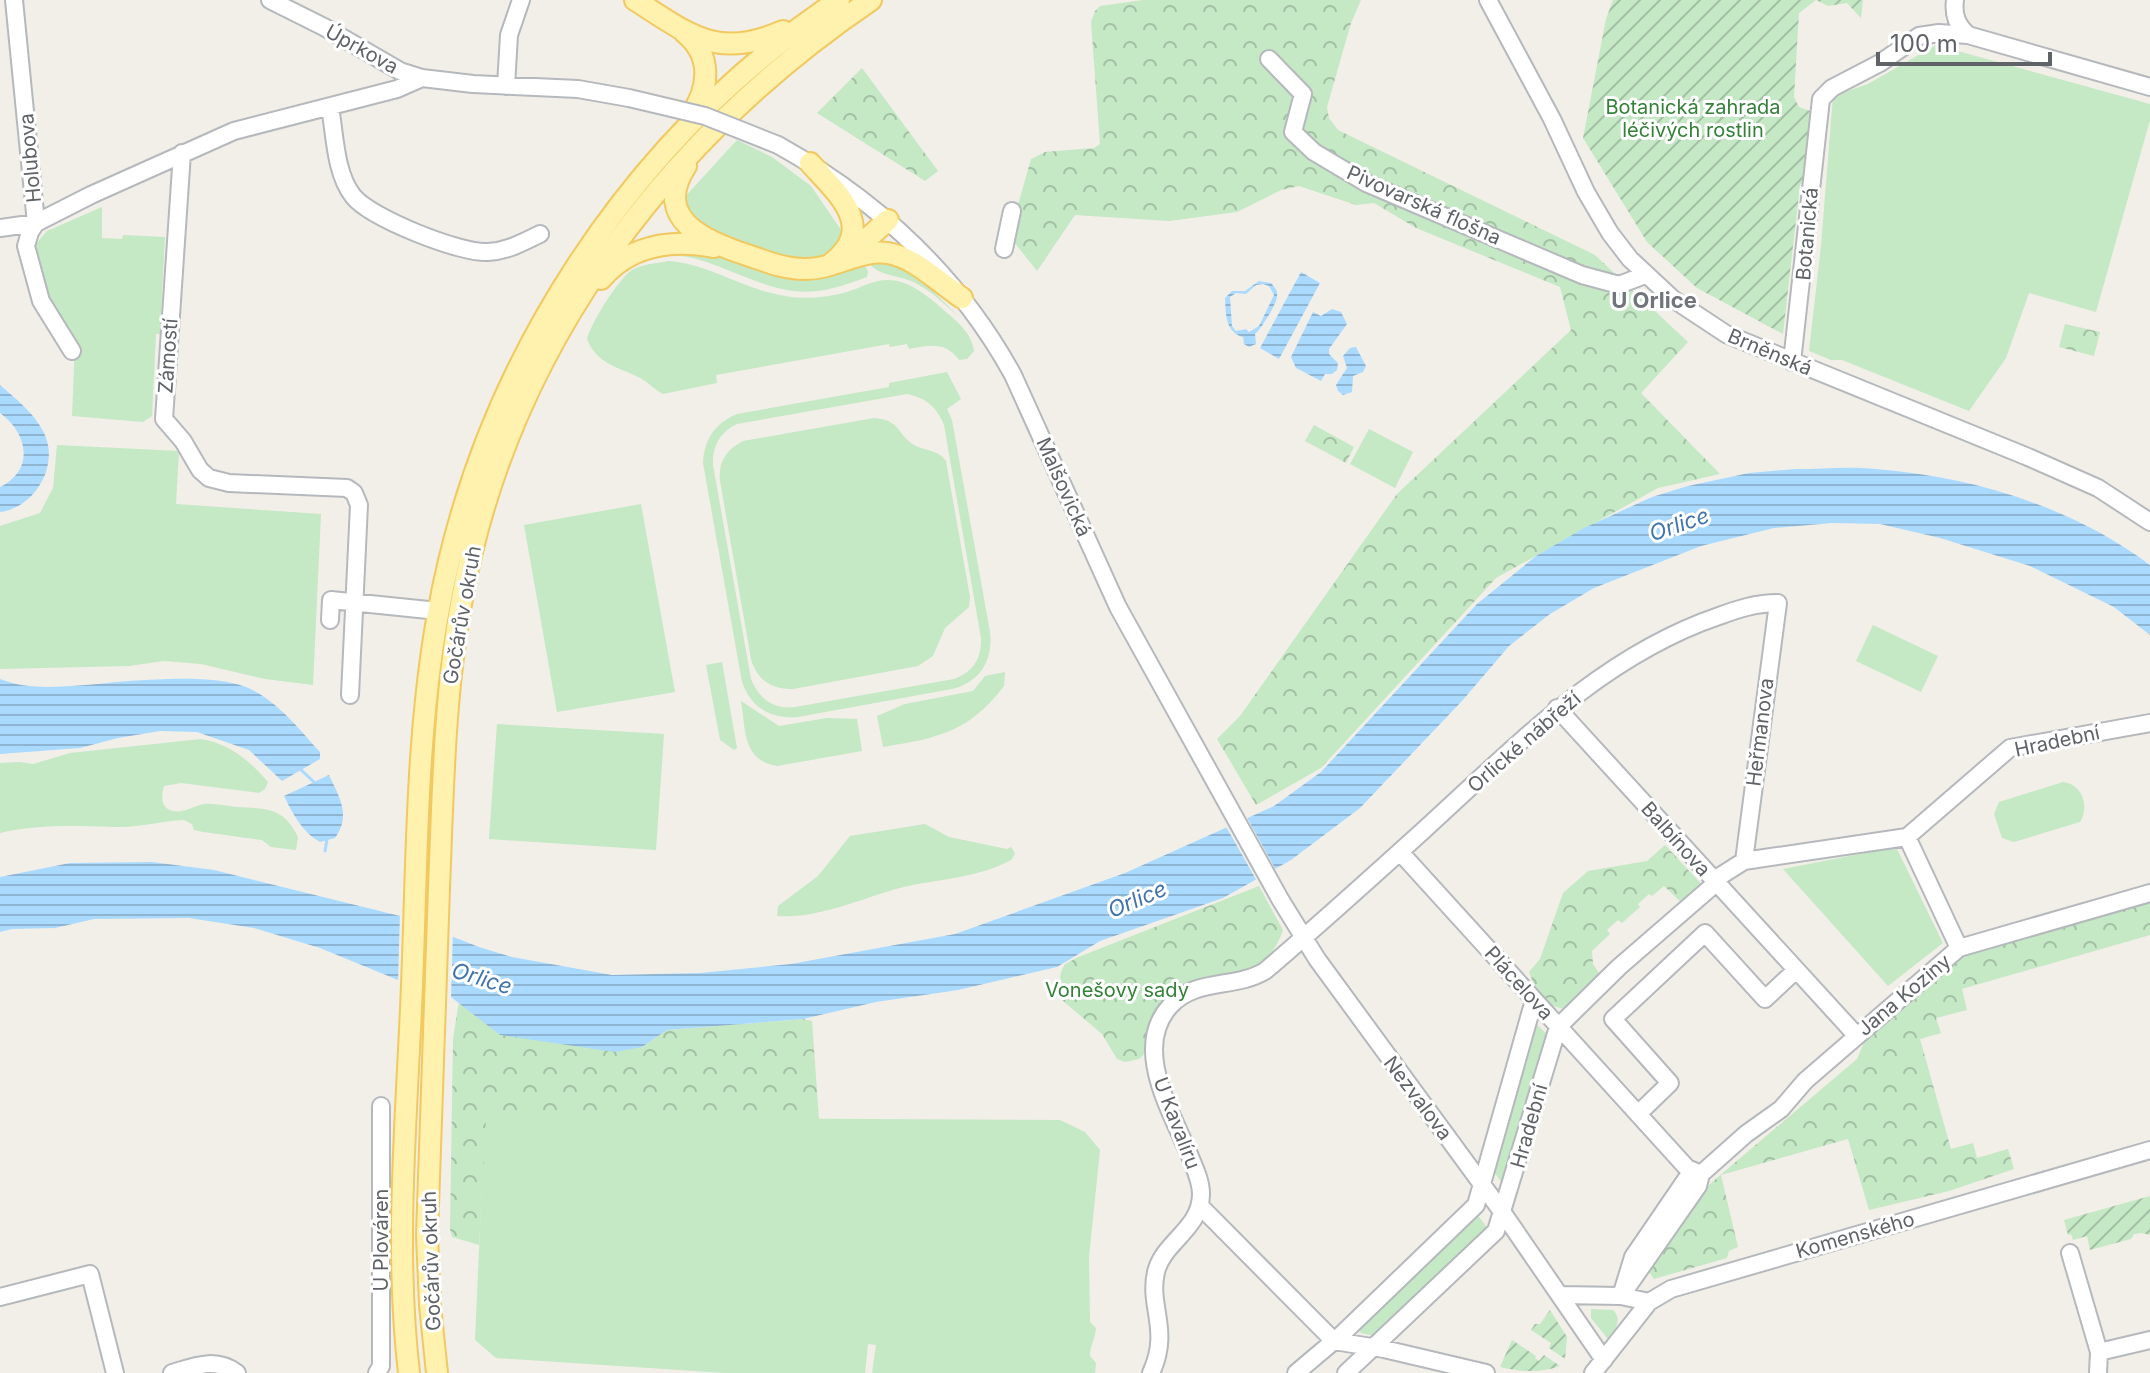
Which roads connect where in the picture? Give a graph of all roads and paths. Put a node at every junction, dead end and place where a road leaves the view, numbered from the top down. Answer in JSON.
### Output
{"nodes":[{"id":1,"x":14,"y":0,"type":"edge"},
{"id":2,"x":270,"y":0,"type":"edge"},
{"id":3,"x":521,"y":0,"type":"edge"},
{"id":4,"x":635,"y":0,"type":"edge"},
{"id":5,"x":839,"y":0,"type":"edge"},
{"id":6,"x":871,"y":0,"type":"edge"},
{"id":7,"x":1488,"y":0,"type":"edge"},
{"id":8,"x":1955,"y":0,"type":"edge"},
{"id":9,"x":299,"y":6,"type":"edge"},
{"id":10,"x":809,"y":20,"type":"junction"},
{"id":11,"x":679,"y":28,"type":"junction"},
{"id":12,"x":1968,"y":35,"type":"junction"},
{"id":13,"x":1269,"y":59,"type":"dead end"},
{"id":14,"x":422,"y":78,"type":"junction"},
{"id":15,"x":506,"y":86,"type":"junction"},
{"id":16,"x":2150,"y":87,"type":"edge"},
{"id":17,"x":330,"y":107,"type":"junction"},
{"id":18,"x":706,"y":135,"type":"junction"},
{"id":19,"x":675,"y":140,"type":"junction"},
{"id":20,"x":778,"y":145,"type":"joint"},
{"id":21,"x":182,"y":153,"type":"junction"},
{"id":22,"x":810,"y":163,"type":"junction"},
{"id":23,"x":1012,"y":211,"type":"dead end"},
{"id":24,"x":888,"y":220,"type":"junction"},
{"id":25,"x":36,"y":223,"type":"junction"},
{"id":26,"x":0,"y":228,"type":"edge"},
{"id":27,"x":540,"y":234,"type":"dead end"},
{"id":28,"x":1004,"y":249,"type":"dead end"},
{"id":29,"x":743,"y":254,"type":"junction"},
{"id":30,"x":821,"y":268,"type":"junction"},
{"id":31,"x":1645,"y":275,"type":"junction"},
{"id":32,"x":962,"y":298,"type":"junction"},
{"id":33,"x":569,"y":315,"type":"junction"},
{"id":34,"x":72,"y":351,"type":"dead end"},
{"id":35,"x":1792,"y":362,"type":"junction"},
{"id":36,"x":2150,"y":522,"type":"edge"},
{"id":37,"x":355,"y":602,"type":"junction"},
{"id":38,"x":1778,"y":603,"type":"joint"},
{"id":39,"x":438,"y":611,"type":"junction"},
{"id":40,"x":330,"y":620,"type":"dead end"},
{"id":41,"x":350,"y":695,"type":"dead end"},
{"id":42,"x":1557,"y":708,"type":"junction"},
{"id":43,"x":2150,"y":723,"type":"edge"},
{"id":44,"x":1222,"y":795,"type":"joint"},
{"id":45,"x":1907,"y":837,"type":"junction"},
{"id":46,"x":1400,"y":852,"type":"junction"},
{"id":47,"x":1744,"y":861,"type":"junction"},
{"id":48,"x":1715,"y":882,"type":"junction"},
{"id":49,"x":2150,"y":893,"type":"edge"},
{"id":50,"x":1304,"y":938,"type":"junction"},
{"id":51,"x":1959,"y":948,"type":"junction"},
{"id":52,"x":1796,"y":970,"type":"junction"},
{"id":53,"x":1534,"y":1000,"type":"junction"},
{"id":54,"x":1558,"y":1027,"type":"junction"},
{"id":55,"x":1856,"y":1035,"type":"junction"},
{"id":56,"x":381,"y":1106,"type":"dead end"},
{"id":57,"x":1638,"y":1114,"type":"junction"},
{"id":58,"x":2150,"y":1150,"type":"edge"},
{"id":59,"x":1701,"y":1174,"type":"junction"},
{"id":60,"x":1481,"y":1184,"type":"junction"},
{"id":61,"x":1200,"y":1206,"type":"junction"},
{"id":62,"x":1503,"y":1213,"type":"junction"},
{"id":63,"x":2070,"y":1253,"type":"dead end"},
{"id":64,"x":1561,"y":1295,"type":"junction"},
{"id":65,"x":1621,"y":1296,"type":"junction"},
{"id":66,"x":0,"y":1297,"type":"edge"},
{"id":67,"x":1649,"y":1302,"type":"junction"},
{"id":68,"x":1333,"y":1340,"type":"junction"},
{"id":69,"x":2150,"y":1340,"type":"edge"},
{"id":70,"x":1373,"y":1348,"type":"junction"},
{"id":71,"x":2099,"y":1352,"type":"junction"},
{"id":72,"x":1598,"y":1366,"type":"edge"},
{"id":73,"x":115,"y":1373,"type":"edge"},
{"id":74,"x":172,"y":1373,"type":"edge"},
{"id":75,"x":237,"y":1373,"type":"edge"},
{"id":76,"x":377,"y":1373,"type":"edge"},
{"id":77,"x":409,"y":1373,"type":"edge"},
{"id":78,"x":437,"y":1373,"type":"edge"},
{"id":79,"x":1151,"y":1373,"type":"edge"},
{"id":80,"x":1296,"y":1373,"type":"edge"},
{"id":81,"x":1346,"y":1373,"type":"edge"},
{"id":82,"x":1486,"y":1373,"type":"edge"},
{"id":83,"x":2098,"y":1373,"type":"edge"}],
"edges":[{"from":1,"to":25,"type":"street","name":"Holubova"},
{"from":2,"to":9,"type":"street","name":"Úprkova"},
{"from":3,"to":15,"type":"street"},
{"from":4,"to":11,"type":"main road"},
{"from":5,"to":10,"type":"main road","name":"Gočárův okruh"},
{"from":6,"to":18,"type":"main road","name":"Gočárův okruh"},
{"from":7,"to":31,"type":"street","name":"Brněnská"},
{"from":8,"to":12,"type":"street"},
{"from":9,"to":14,"type":"street","name":"Úprkova"},
{"from":10,"to":11,"type":"main road"},
{"from":10,"to":19,"type":"main road","name":"Gočárův okruh"},
{"from":11,"to":19,"type":"main road"},
{"from":12,"to":16,"type":"street"},
{"from":12,"to":35,"type":"street","name":"Botanická"},
{"from":13,"to":31,"type":"street","name":"Pivovarská flošna"},
{"from":14,"to":15,"type":"street","name":"Úprkova"},
{"from":14,"to":17,"type":"street"},
{"from":15,"to":20,"type":"street","name":"Úprkova","bridge":true},
{"from":17,"to":21,"type":"street"},
{"from":17,"to":27,"type":"street"},
{"from":18,"to":29,"type":"main road"},
{"from":18,"to":33,"type":"main road","name":"Gočárův okruh"},
{"from":19,"to":39,"type":"main road","name":"Gočárův okruh"},
{"from":20,"to":22,"type":"street","name":"Malšovická"},
{"from":21,"to":25,"type":"street"},
{"from":21,"to":37,"type":"street","name":"Zámostí"},
{"from":22,"to":24,"type":"street","name":"Malšovická"},
{"from":22,"to":30,"type":"main road"},
{"from":23,"to":28,"type":"street"},
{"from":24,"to":30,"type":"main road"},
{"from":24,"to":32,"type":"street","name":"Malšovická"},
{"from":25,"to":26,"type":"street"},
{"from":25,"to":34,"type":"street","name":"Holubova"},
{"from":29,"to":30,"type":"main road"},
{"from":29,"to":33,"type":"main road"},
{"from":30,"to":32,"type":"main road"},
{"from":31,"to":35,"type":"street","name":"Brněnská"},
{"from":32,"to":44,"type":"street","name":"Malšovická"},
{"from":33,"to":78,"type":"main road","name":"Gočárův okruh"},
{"from":35,"to":36,"type":"street","name":"Brněnská"},
{"from":37,"to":39,"type":"street"},
{"from":37,"to":40,"type":"street"},
{"from":37,"to":41,"type":"street","name":"Zámostí"},
{"from":38,"to":42,"type":"street","name":"Orlické nábřeží"},
{"from":38,"to":47,"type":"street","name":"Heřmanova"},
{"from":39,"to":77,"type":"main road","name":"Gočárův okruh"},
{"from":42,"to":46,"type":"street","name":"Orlické nábřeží"},
{"from":42,"to":48,"type":"street","name":"Balbínova"},
{"from":43,"to":45,"type":"street","name":"Hradební"},
{"from":44,"to":50,"type":"street","name":"Nezvalova"},
{"from":45,"to":47,"type":"street","name":"Hradební"},
{"from":45,"to":51,"type":"street"},
{"from":46,"to":50,"type":"street","name":"Orlické nábřeží"},
{"from":46,"to":53,"type":"street","name":"Plácelova"},
{"from":47,"to":48,"type":"street","name":"Hradební"},
{"from":48,"to":52,"type":"street","name":"Balbínova"},
{"from":48,"to":54,"type":"street","name":"Hradební"},
{"from":49,"to":51,"type":"street","name":"Jana Koziny"},
{"from":50,"to":60,"type":"street","name":"Nezvalova"},
{"from":50,"to":61,"type":"street","name":"U Kavalíru"},
{"from":51,"to":55,"type":"street","name":"Jana Koziny"},
{"from":52,"to":55,"type":"street","name":"Balbínova"},
{"from":52,"to":57,"type":"street"},
{"from":53,"to":54,"type":"street","name":"Plácelova"},
{"from":53,"to":60,"type":"street","name":"Hradební"},
{"from":54,"to":57,"type":"street","name":"Plácelova"},
{"from":54,"to":62,"type":"street","name":"Hradební"},
{"from":55,"to":59,"type":"street","name":"Jana Koziny"},
{"from":56,"to":76,"type":"street","name":"U Plováren"},
{"from":57,"to":59,"type":"street","name":"Plácelova"},
{"from":58,"to":67,"type":"street","name":"Komenského"},
{"from":59,"to":65,"type":"street","name":"Jana Koziny"},
{"from":60,"to":62,"type":"street","name":"Nezvalova"},
{"from":60,"to":68,"type":"street","name":"Hradební"},
{"from":61,"to":68,"type":"street"},
{"from":61,"to":79,"type":"street"},
{"from":62,"to":64,"type":"street","name":"Nezvalova"},
{"from":62,"to":70,"type":"street","name":"Hradební"},
{"from":63,"to":71,"type":"street"},
{"from":64,"to":65,"type":"street"},
{"from":64,"to":72,"type":"street","name":"Nezvalova"},
{"from":65,"to":67,"type":"street"},
{"from":66,"to":73,"type":"street"},
{"from":67,"to":72,"type":"street","name":"Komenského"},
{"from":68,"to":70,"type":"street"},
{"from":68,"to":80,"type":"street","name":"Hradební"},
{"from":69,"to":71,"type":"street"},
{"from":70,"to":81,"type":"street","name":"Hradební"},
{"from":70,"to":82,"type":"street"},
{"from":71,"to":83,"type":"street"},
{"from":74,"to":75,"type":"street"}]}
